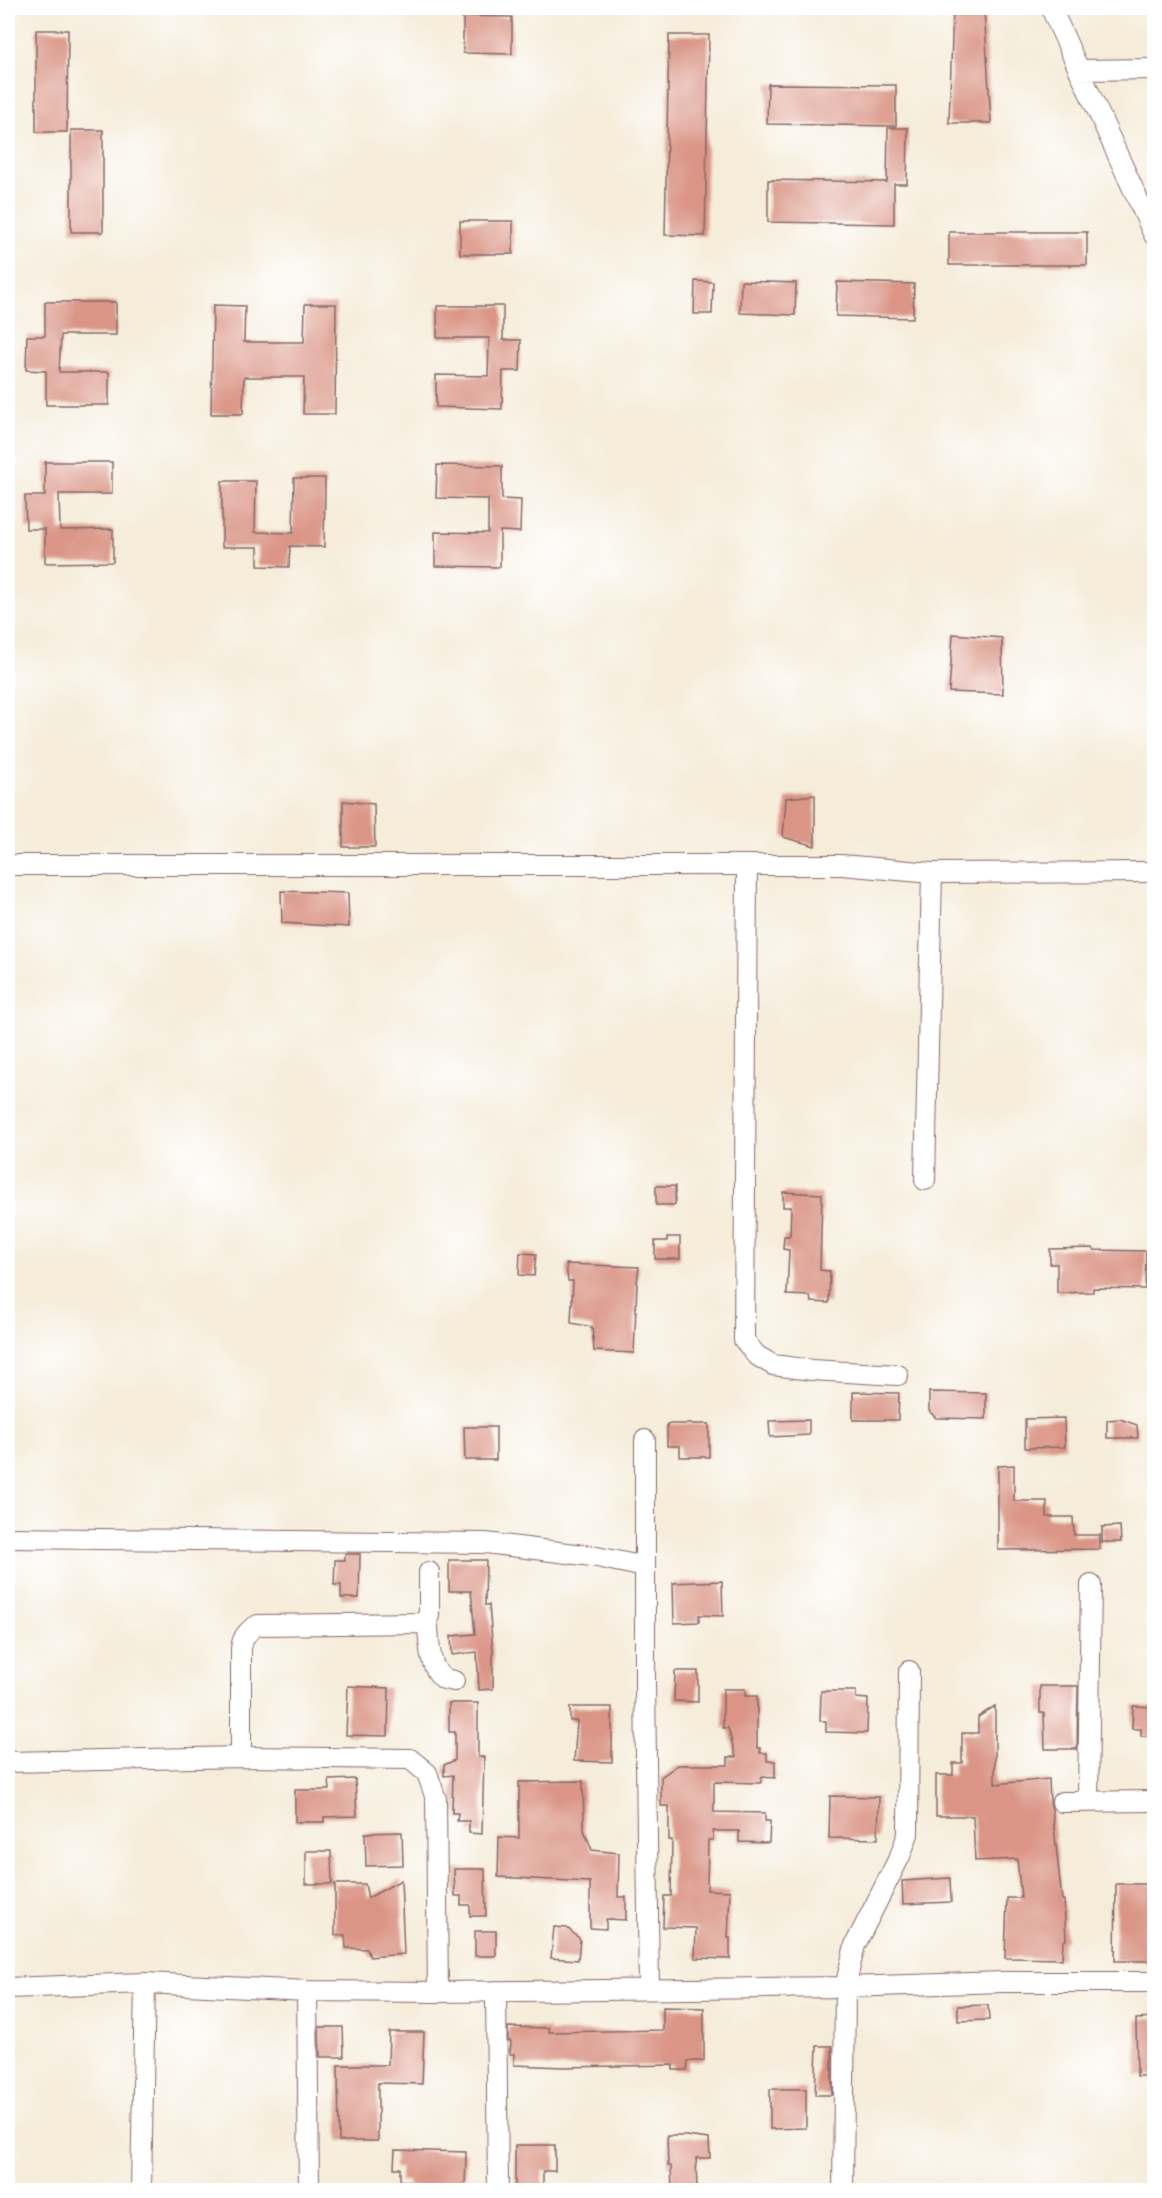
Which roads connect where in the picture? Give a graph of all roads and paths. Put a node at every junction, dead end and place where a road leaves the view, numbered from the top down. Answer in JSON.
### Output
{"nodes":[{"id":1,"x":1051,"y":8,"type":"edge"},
{"id":2,"x":1155,"y":69,"type":"edge"},
{"id":3,"x":1079,"y":70,"type":"junction"},
{"id":4,"x":1155,"y":235,"type":"edge"},
{"id":5,"x":8,"y":865,"type":"edge"},
{"id":6,"x":747,"y":865,"type":"junction"},
{"id":7,"x":1155,"y":872,"type":"edge"},
{"id":8,"x":932,"y":873,"type":"junction"},
{"id":9,"x":925,"y":1180,"type":"dead end"},
{"id":10,"x":898,"y":1375,"type":"dead end"},
{"id":11,"x":645,"y":1440,"type":"dead end"},
{"id":12,"x":8,"y":1538,"type":"edge"},
{"id":13,"x":645,"y":1567,"type":"junction"},
{"id":14,"x":429,"y":1572,"type":"dead end"},
{"id":15,"x":1091,"y":1586,"type":"dead end"},
{"id":16,"x":427,"y":1619,"type":"junction"},
{"id":17,"x":909,"y":1671,"type":"dead end"},
{"id":18,"x":454,"y":1681,"type":"dead end"},
{"id":19,"x":241,"y":1757,"type":"junction"},
{"id":20,"x":8,"y":1762,"type":"edge"},
{"id":21,"x":1088,"y":1800,"type":"junction"},
{"id":22,"x":1155,"y":1801,"type":"edge"},
{"id":23,"x":1062,"y":1802,"type":"dead end"},
{"id":24,"x":1155,"y":1982,"type":"edge"},
{"id":25,"x":145,"y":1983,"type":"junction"},
{"id":26,"x":845,"y":1987,"type":"junction"},
{"id":27,"x":8,"y":1988,"type":"edge"},
{"id":28,"x":649,"y":1989,"type":"junction"},
{"id":29,"x":307,"y":1991,"type":"junction"},
{"id":30,"x":496,"y":1991,"type":"junction"},
{"id":31,"x":438,"y":1992,"type":"junction"},
{"id":32,"x":141,"y":2190,"type":"edge"},
{"id":33,"x":309,"y":2190,"type":"edge"},
{"id":34,"x":498,"y":2190,"type":"edge"},
{"id":35,"x":843,"y":2190,"type":"edge"},
{"id":36,"x":849,"y":2190,"type":"edge"}],
"edges":[{"from":1,"to":3,"type":"street"},
{"from":2,"to":3,"type":"street"},
{"from":3,"to":4,"type":"street"},
{"from":5,"to":6,"type":"street"},
{"from":6,"to":8,"type":"street"},
{"from":6,"to":10,"type":"street"},
{"from":7,"to":8,"type":"street"},
{"from":8,"to":9,"type":"street"},
{"from":11,"to":13,"type":"street"},
{"from":12,"to":13,"type":"street"},
{"from":13,"to":28,"type":"street"},
{"from":14,"to":16,"type":"street"},
{"from":15,"to":21,"type":"street"},
{"from":16,"to":18,"type":"street"},
{"from":16,"to":19,"type":"street"},
{"from":17,"to":26,"type":"street"},
{"from":19,"to":20,"type":"street"},
{"from":19,"to":31,"type":"street"},
{"from":21,"to":22,"type":"street"},
{"from":21,"to":23,"type":"street"},
{"from":24,"to":26,"type":"street"},
{"from":25,"to":27,"type":"street"},
{"from":25,"to":29,"type":"street"},
{"from":25,"to":32,"type":"street"},
{"from":26,"to":28,"type":"street"},
{"from":26,"to":35,"type":"street"},
{"from":28,"to":30,"type":"street"},
{"from":29,"to":31,"type":"street"},
{"from":29,"to":33,"type":"street"},
{"from":30,"to":31,"type":"street"},
{"from":30,"to":34,"type":"street"},
{"from":35,"to":36,"type":"street"}]}
